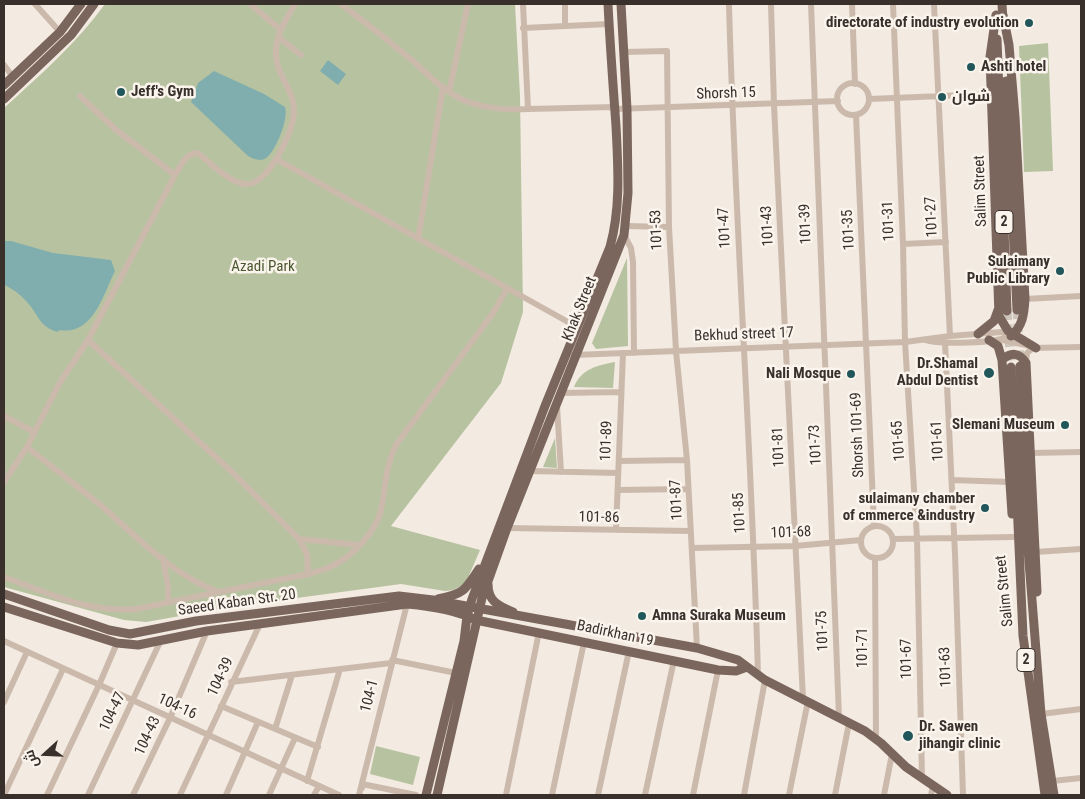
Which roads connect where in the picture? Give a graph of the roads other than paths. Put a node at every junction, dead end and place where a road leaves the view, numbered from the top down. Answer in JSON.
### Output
{"nodes":[{"id":1,"x":35,"y":4,"type":"edge"},
{"id":2,"x":82,"y":4,"type":"edge"},
{"id":3,"x":94,"y":4,"type":"edge"},
{"id":4,"x":250,"y":4,"type":"edge"},
{"id":5,"x":296,"y":4,"type":"edge"},
{"id":6,"x":341,"y":4,"type":"edge"},
{"id":7,"x":468,"y":4,"type":"edge"},
{"id":8,"x":523,"y":4,"type":"edge"},
{"id":9,"x":565,"y":4,"type":"edge"},
{"id":10,"x":608,"y":4,"type":"edge"},
{"id":11,"x":621,"y":4,"type":"edge"},
{"id":12,"x":729,"y":4,"type":"edge"},
{"id":13,"x":771,"y":4,"type":"edge"},
{"id":14,"x":811,"y":4,"type":"edge"},
{"id":15,"x":852,"y":4,"type":"edge"},
{"id":16,"x":893,"y":4,"type":"edge"},
{"id":17,"x":934,"y":4,"type":"edge"},
{"id":18,"x":995,"y":4,"type":"edge"},
{"id":19,"x":1002,"y":4,"type":"edge"},
{"id":20,"x":999,"y":15,"type":"junction"},
{"id":21,"x":609,"y":24,"type":"junction"},
{"id":22,"x":565,"y":26,"type":"junction"},
{"id":23,"x":524,"y":28,"type":"junction"},
{"id":24,"x":60,"y":32,"type":"junction"},
{"id":25,"x":279,"y":33,"type":"junction"},
{"id":26,"x":624,"y":52,"type":"junction"},
{"id":27,"x":301,"y":55,"type":"dead end"},
{"id":28,"x":4,"y":65,"type":"edge"},
{"id":29,"x":14,"y":76,"type":"junction"},
{"id":30,"x":855,"y":84,"type":"junction"},
{"id":31,"x":4,"y":86,"type":"edge"},
{"id":32,"x":443,"y":87,"type":"junction"},
{"id":33,"x":449,"y":92,"type":"junction"},
{"id":34,"x":990,"y":94,"type":"junction"},
{"id":35,"x":80,"y":96,"type":"dead end"},
{"id":36,"x":939,"y":97,"type":"junction"},
{"id":37,"x":4,"y":99,"type":"edge"},
{"id":38,"x":869,"y":99,"type":"junction"},
{"id":39,"x":897,"y":99,"type":"junction"},
{"id":40,"x":838,"y":101,"type":"junction"},
{"id":41,"x":814,"y":103,"type":"junction"},
{"id":42,"x":774,"y":105,"type":"junction"},
{"id":43,"x":732,"y":106,"type":"junction"},
{"id":44,"x":615,"y":108,"type":"junction"},
{"id":45,"x":668,"y":108,"type":"junction"},
{"id":46,"x":528,"y":109,"type":"junction"},
{"id":47,"x":627,"y":109,"type":"junction"},
{"id":48,"x":856,"y":115,"type":"junction"},
{"id":49,"x":276,"y":159,"type":"junction"},
{"id":50,"x":175,"y":175,"type":"junction"},
{"id":51,"x":669,"y":227,"type":"junction"},
{"id":52,"x":625,"y":231,"type":"junction"},
{"id":53,"x":418,"y":238,"type":"junction"},
{"id":54,"x":946,"y":242,"type":"junction"},
{"id":55,"x":903,"y":244,"type":"junction"},
{"id":56,"x":508,"y":289,"type":"junction"},
{"id":57,"x":1081,"y":296,"type":"edge"},
{"id":58,"x":1025,"y":299,"type":"junction"},
{"id":59,"x":1014,"y":313,"type":"junction"},
{"id":60,"x":1002,"y":322,"type":"junction"},
{"id":61,"x":577,"y":327,"type":"junction"},
{"id":62,"x":978,"y":334,"type":"junction"},
{"id":63,"x":1012,"y":335,"type":"junction"},
{"id":64,"x":950,"y":336,"type":"junction"},
{"id":65,"x":1000,"y":336,"type":"junction"},
{"id":66,"x":88,"y":340,"type":"junction"},
{"id":67,"x":924,"y":340,"type":"junction"},
{"id":68,"x":989,"y":340,"type":"junction"},
{"id":69,"x":905,"y":342,"type":"junction"},
{"id":70,"x":945,"y":343,"type":"junction"},
{"id":71,"x":867,"y":344,"type":"junction"},
{"id":72,"x":823,"y":345,"type":"junction"},
{"id":73,"x":787,"y":347,"type":"junction"},
{"id":74,"x":1036,"y":348,"type":"junction"},
{"id":75,"x":1081,"y":348,"type":"edge"},
{"id":76,"x":744,"y":349,"type":"junction"},
{"id":77,"x":676,"y":351,"type":"junction"},
{"id":78,"x":634,"y":352,"type":"junction"},
{"id":79,"x":623,"y":353,"type":"junction"},
{"id":80,"x":565,"y":355,"type":"junction"},
{"id":81,"x":577,"y":355,"type":"junction"},
{"id":82,"x":1002,"y":360,"type":"junction"},
{"id":83,"x":1020,"y":365,"type":"junction"},
{"id":84,"x":621,"y":392,"type":"junction"},
{"id":85,"x":562,"y":393,"type":"junction"},
{"id":86,"x":557,"y":403,"type":"junction"},
{"id":87,"x":4,"y":416,"type":"edge"},
{"id":88,"x":34,"y":432,"type":"junction"},
{"id":89,"x":27,"y":446,"type":"junction"},
{"id":90,"x":1081,"y":452,"type":"edge"},
{"id":91,"x":1030,"y":453,"type":"junction"},
{"id":92,"x":687,"y":460,"type":"junction"},
{"id":93,"x":618,"y":461,"type":"junction"},
{"id":94,"x":530,"y":471,"type":"junction"},
{"id":95,"x":561,"y":472,"type":"junction"},
{"id":96,"x":618,"y":473,"type":"junction"},
{"id":97,"x":952,"y":480,"type":"junction"},
{"id":98,"x":4,"y":482,"type":"edge"},
{"id":99,"x":1010,"y":482,"type":"junction"},
{"id":100,"x":688,"y":489,"type":"junction"},
{"id":101,"x":618,"y":490,"type":"junction"},
{"id":102,"x":874,"y":526,"type":"junction"},
{"id":103,"x":507,"y":528,"type":"junction"},
{"id":104,"x":616,"y":530,"type":"junction"},
{"id":105,"x":690,"y":531,"type":"junction"},
{"id":106,"x":1014,"y":537,"type":"junction"},
{"id":107,"x":299,"y":538,"type":"junction"},
{"id":108,"x":917,"y":538,"type":"junction"},
{"id":109,"x":954,"y":538,"type":"junction"},
{"id":110,"x":893,"y":539,"type":"junction"},
{"id":111,"x":861,"y":540,"type":"junction"},
{"id":112,"x":833,"y":544,"type":"junction"},
{"id":113,"x":359,"y":545,"type":"junction"},
{"id":114,"x":754,"y":546,"type":"junction"},
{"id":115,"x":795,"y":546,"type":"junction"},
{"id":116,"x":692,"y":548,"type":"junction"},
{"id":117,"x":1081,"y":549,"type":"edge"},
{"id":118,"x":490,"y":552,"type":"junction"},
{"id":119,"x":1035,"y":552,"type":"junction"},
{"id":120,"x":163,"y":558,"type":"junction"},
{"id":121,"x":875,"y":558,"type":"junction"},
{"id":122,"x":308,"y":574,"type":"junction"},
{"id":123,"x":4,"y":577,"type":"edge"},
{"id":124,"x":489,"y":577,"type":"junction"},
{"id":125,"x":220,"y":592,"type":"junction"},
{"id":126,"x":4,"y":594,"type":"edge"},
{"id":127,"x":433,"y":600,"type":"junction"},
{"id":128,"x":168,"y":602,"type":"junction"},
{"id":129,"x":407,"y":604,"type":"junction"},
{"id":130,"x":424,"y":606,"type":"junction"},
{"id":131,"x":4,"y":607,"type":"edge"},
{"id":132,"x":473,"y":613,"type":"junction"},
{"id":133,"x":527,"y":618,"type":"junction"},
{"id":134,"x":495,"y":623,"type":"junction"},
{"id":135,"x":260,"y":624,"type":"junction"},
{"id":136,"x":1034,"y":630,"type":"junction"},
{"id":137,"x":207,"y":631,"type":"junction"},
{"id":138,"x":539,"y":632,"type":"junction"},
{"id":139,"x":1023,"y":636,"type":"junction"},
{"id":140,"x":161,"y":640,"type":"junction"},
{"id":141,"x":4,"y":641,"type":"edge"},
{"id":142,"x":464,"y":641,"type":"junction"},
{"id":143,"x":584,"y":642,"type":"junction"},
{"id":144,"x":117,"y":643,"type":"junction"},
{"id":145,"x":697,"y":648,"type":"junction"},
{"id":146,"x":470,"y":651,"type":"junction"},
{"id":147,"x":629,"y":651,"type":"junction"},
{"id":148,"x":27,"y":652,"type":"junction"},
{"id":149,"x":674,"y":660,"type":"junction"},
{"id":150,"x":392,"y":661,"type":"junction"},
{"id":151,"x":747,"y":667,"type":"junction"},
{"id":152,"x":63,"y":668,"type":"junction"},
{"id":153,"x":340,"y":669,"type":"junction"},
{"id":154,"x":718,"y":670,"type":"junction"},
{"id":155,"x":456,"y":673,"type":"junction"},
{"id":156,"x":292,"y":675,"type":"junction"},
{"id":157,"x":761,"y":678,"type":"junction"},
{"id":158,"x":231,"y":682,"type":"junction"},
{"id":159,"x":99,"y":685,"type":"junction"},
{"id":160,"x":132,"y":700,"type":"junction"},
{"id":161,"x":806,"y":700,"type":"junction"},
{"id":162,"x":4,"y":702,"type":"edge"},
{"id":163,"x":221,"y":706,"type":"junction"},
{"id":164,"x":1081,"y":709,"type":"edge"},
{"id":165,"x":1041,"y":714,"type":"junction"},
{"id":166,"x":838,"y":717,"type":"junction"},
{"id":167,"x":170,"y":718,"type":"junction"},
{"id":168,"x":258,"y":722,"type":"junction"},
{"id":169,"x":850,"y":723,"type":"junction"},
{"id":170,"x":275,"y":729,"type":"junction"},
{"id":171,"x":208,"y":735,"type":"junction"},
{"id":172,"x":295,"y":738,"type":"junction"},
{"id":173,"x":876,"y":738,"type":"junction"},
{"id":174,"x":318,"y":747,"type":"junction"},
{"id":175,"x":245,"y":752,"type":"junction"},
{"id":176,"x":892,"y":754,"type":"junction"},
{"id":177,"x":281,"y":769,"type":"junction"},
{"id":178,"x":922,"y":778,"type":"junction"},
{"id":179,"x":1081,"y":778,"type":"edge"},
{"id":180,"x":307,"y":781,"type":"junction"},
{"id":181,"x":1052,"y":781,"type":"junction"},
{"id":182,"x":362,"y":784,"type":"junction"},
{"id":183,"x":319,"y":786,"type":"junction"},
{"id":184,"x":932,"y":791,"type":"edge"},
{"id":185,"x":4,"y":795,"type":"edge"},
{"id":186,"x":47,"y":795,"type":"edge"},
{"id":187,"x":88,"y":795,"type":"edge"},
{"id":188,"x":133,"y":795,"type":"edge"},
{"id":189,"x":180,"y":795,"type":"edge"},
{"id":190,"x":226,"y":795,"type":"edge"},
{"id":191,"x":269,"y":795,"type":"edge"},
{"id":192,"x":314,"y":795,"type":"edge"},
{"id":193,"x":339,"y":795,"type":"edge"},
{"id":194,"x":359,"y":795,"type":"edge"},
{"id":195,"x":363,"y":795,"type":"edge"},
{"id":196,"x":416,"y":795,"type":"edge"},
{"id":197,"x":426,"y":795,"type":"edge"},
{"id":198,"x":439,"y":795,"type":"edge"},
{"id":199,"x":506,"y":795,"type":"edge"},
{"id":200,"x":552,"y":795,"type":"edge"},
{"id":201,"x":598,"y":795,"type":"edge"},
{"id":202,"x":645,"y":795,"type":"edge"},
{"id":203,"x":694,"y":795,"type":"edge"},
{"id":204,"x":744,"y":795,"type":"edge"},
{"id":205,"x":789,"y":795,"type":"edge"},
{"id":206,"x":836,"y":795,"type":"edge"},
{"id":207,"x":884,"y":795,"type":"edge"},
{"id":208,"x":947,"y":795,"type":"edge"},
{"id":209,"x":963,"y":795,"type":"edge"},
{"id":210,"x":1045,"y":795,"type":"edge"},
{"id":211,"x":1054,"y":795,"type":"edge"}],
"edges":[{"from":1,"to":24,"type":"street"},
{"from":2,"to":24,"type":"main road"},
{"from":3,"to":37,"type":"main road"},
{"from":4,"to":25,"type":"street"},
{"from":5,"to":25,"type":"street"},
{"from":6,"to":32,"type":"street","name":"Shorsh 15"},
{"from":7,"to":33,"type":"street"},
{"from":8,"to":23,"type":"street"},
{"from":9,"to":22,"type":"street"},
{"from":10,"to":21,"type":"main road"},
{"from":11,"to":26,"type":"main road","name":"Khak Street"},
{"from":12,"to":43,"type":"street","name":"101-47"},
{"from":13,"to":42,"type":"street","name":"101-43"},
{"from":14,"to":41,"type":"street","name":"101-39"},
{"from":15,"to":30,"type":"street"},
{"from":16,"to":39,"type":"street","name":"101-31"},
{"from":17,"to":36,"type":"street","name":"101-27"},
{"from":18,"to":20,"type":"main road","name":"Salim Street","number":"2"},
{"from":19,"to":20,"type":"main road","name":"Salim Street","number":"2"},
{"from":20,"to":34,"type":"main road","name":"Salim Street"},
{"from":20,"to":58,"type":"main road","name":"Salim Street"},
{"from":20,"to":59,"type":"main road","name":"Salim Street","number":"2"},
{"from":21,"to":22,"type":"street"},
{"from":21,"to":44,"type":"main road"},
{"from":22,"to":23,"type":"street"},
{"from":23,"to":46,"type":"street"},
{"from":24,"to":29,"type":"main road"},
{"from":25,"to":27,"type":"street"},
{"from":25,"to":49,"type":"street"},
{"from":26,"to":45,"type":"street","name":"101-53"},
{"from":26,"to":47,"type":"main road","name":"Khak Street"},
{"from":28,"to":29,"type":"street"},
{"from":29,"to":31,"type":"main road"},
{"from":30,"to":38,"type":"street"},
{"from":30,"to":40,"type":"street"},
{"from":32,"to":33,"type":"street","name":"Shorsh 15"},
{"from":32,"to":53,"type":"street"},
{"from":33,"to":46,"type":"street","name":"Shorsh 15"},
{"from":34,"to":36,"type":"street"},
{"from":34,"to":59,"type":"main road","name":"Salim Street"},
{"from":35,"to":50,"type":"street"},
{"from":36,"to":39,"type":"street"},
{"from":36,"to":54,"type":"street","name":"101-27"},
{"from":38,"to":39,"type":"street"},
{"from":38,"to":48,"type":"street"},
{"from":39,"to":55,"type":"street","name":"101-31"},
{"from":40,"to":41,"type":"street","name":"Shorsh 15"},
{"from":40,"to":48,"type":"street"},
{"from":41,"to":42,"type":"street","name":"Shorsh 15"},
{"from":41,"to":72,"type":"street","name":"101-39"},
{"from":42,"to":43,"type":"street","name":"Shorsh 15"},
{"from":42,"to":73,"type":"street","name":"101-43"},
{"from":43,"to":45,"type":"street","name":"Shorsh 15"},
{"from":43,"to":76,"type":"street","name":"101-47"},
{"from":44,"to":46,"type":"street","name":"Shorsh 15"},
{"from":44,"to":47,"type":"street","name":"Shorsh 15"},
{"from":44,"to":61,"type":"main road"},
{"from":45,"to":47,"type":"street","name":"Shorsh 15"},
{"from":45,"to":51,"type":"street","name":"101-53"},
{"from":47,"to":52,"type":"main road","name":"Khak Street"},
{"from":48,"to":71,"type":"street","name":"101-35"},
{"from":49,"to":50,"type":"street"},
{"from":49,"to":53,"type":"street"},
{"from":50,"to":66,"type":"street"},
{"from":51,"to":52,"type":"street"},
{"from":51,"to":77,"type":"street","name":"101-53"},
{"from":52,"to":78,"type":"street"},
{"from":52,"to":81,"type":"main road","name":"Khak Street"},
{"from":53,"to":56,"type":"street"},
{"from":54,"to":55,"type":"street"},
{"from":54,"to":64,"type":"street","name":"101-27"},
{"from":55,"to":69,"type":"street","name":"101-31"},
{"from":56,"to":61,"type":"street"},
{"from":56,"to":113,"type":"street"},
{"from":57,"to":58,"type":"street"},
{"from":58,"to":59,"type":"main road","name":"Salim Street"},
{"from":59,"to":60,"type":"main road","name":"Salim Street"},
{"from":59,"to":60,"type":"main road"},
{"from":59,"to":62,"type":"main road"},
{"from":59,"to":63,"type":"main road"},
{"from":60,"to":63,"type":"main road","name":"Salim Street"},
{"from":61,"to":80,"type":"main road"},
{"from":62,"to":64,"type":"street","name":"Bekhud street 17"},
{"from":62,"to":65,"type":"street","name":"Bekhud street 17"},
{"from":63,"to":65,"type":"street","name":"Bekhud street 17"},
{"from":63,"to":74,"type":"main road","name":"Salim Street"},
{"from":64,"to":67,"type":"street","name":"Bekhud street 17"},
{"from":65,"to":68,"type":"street","name":"Bekhud street 17"},
{"from":65,"to":74,"type":"street","name":"Bekhud street 17"},
{"from":66,"to":88,"type":"street"},
{"from":66,"to":107,"type":"street"},
{"from":67,"to":69,"type":"street","name":"Bekhud street 17"},
{"from":67,"to":70,"type":"street","name":"Bekhud street 17"},
{"from":68,"to":70,"type":"street","name":"Bekhud street 17"},
{"from":68,"to":82,"type":"main road","name":"Salim Street"},
{"from":69,"to":71,"type":"street","name":"Bekhud street 17"},
{"from":69,"to":108,"type":"street","name":"101-65"},
{"from":70,"to":97,"type":"street","name":"101-61"},
{"from":71,"to":72,"type":"street","name":"Bekhud street 17"},
{"from":71,"to":102,"type":"street","name":"Shorsh 101-69"},
{"from":72,"to":73,"type":"street","name":"Bekhud street 17"},
{"from":72,"to":112,"type":"street","name":"101-73"},
{"from":73,"to":76,"type":"street","name":"Bekhud street 17"},
{"from":73,"to":115,"type":"street","name":"101-81"},
{"from":74,"to":75,"type":"street","name":"Bekhud street 17"},
{"from":74,"to":83,"type":"street"},
{"from":76,"to":77,"type":"street","name":"Bekhud street 17"},
{"from":76,"to":114,"type":"street","name":"101-85"},
{"from":77,"to":78,"type":"street","name":"Bekhud street 17"},
{"from":77,"to":92,"type":"street","name":"101-87"},
{"from":78,"to":79,"type":"street","name":"Bekhud street 17"},
{"from":79,"to":81,"type":"street","name":"Bekhud street 17"},
{"from":79,"to":84,"type":"street","name":"101-89"},
{"from":80,"to":81,"type":"street","name":"Bekhud street 17"},
{"from":80,"to":118,"type":"main road"},
{"from":81,"to":85,"type":"main road","name":"Khak Street"},
{"from":82,"to":83,"type":"main road"},
{"from":82,"to":99,"type":"main road","name":"Salim Street"},
{"from":83,"to":91,"type":"main road","name":"Salim Street"},
{"from":83,"to":136,"type":"main road","name":"Salim Street","number":"2"},
{"from":83,"to":139,"type":"main road","name":"Salim Street","number":"2"},
{"from":84,"to":85,"type":"street"},
{"from":84,"to":93,"type":"street","name":"101-89"},
{"from":85,"to":86,"type":"main road","name":"Khak Street"},
{"from":86,"to":94,"type":"main road","name":"Khak Street"},
{"from":86,"to":95,"type":"street"},
{"from":87,"to":88,"type":"street"},
{"from":88,"to":89,"type":"street"},
{"from":89,"to":98,"type":"street"},
{"from":89,"to":120,"type":"street"},
{"from":90,"to":91,"type":"street"},
{"from":91,"to":119,"type":"main road","name":"Salim Street"},
{"from":92,"to":93,"type":"street"},
{"from":92,"to":100,"type":"street","name":"101-87"},
{"from":93,"to":96,"type":"street","name":"101-89"},
{"from":94,"to":95,"type":"street"},
{"from":94,"to":103,"type":"main road","name":"Khak Street"},
{"from":95,"to":96,"type":"street"},
{"from":96,"to":101,"type":"street","name":"101-89"},
{"from":97,"to":99,"type":"street"},
{"from":97,"to":109,"type":"street","name":"101-61"},
{"from":99,"to":106,"type":"main road","name":"Salim Street"},
{"from":100,"to":101,"type":"street"},
{"from":100,"to":105,"type":"street","name":"101-87"},
{"from":101,"to":104,"type":"street","name":"101-89"},
{"from":102,"to":110,"type":"street"},
{"from":102,"to":111,"type":"street"},
{"from":103,"to":104,"type":"street","name":"101-86"},
{"from":103,"to":124,"type":"main road","name":"Khak Street"},
{"from":104,"to":105,"type":"street","name":"101-86"},
{"from":105,"to":116,"type":"street","name":"101-87"},
{"from":106,"to":109,"type":"street"},
{"from":106,"to":139,"type":"main road","name":"Salim Street"},
{"from":107,"to":113,"type":"street"},
{"from":107,"to":122,"type":"street"},
{"from":108,"to":109,"type":"street"},
{"from":108,"to":110,"type":"street"},
{"from":108,"to":178,"type":"street","name":"101-67"},
{"from":109,"to":209,"type":"street","name":"101-63"},
{"from":110,"to":121,"type":"street"},
{"from":111,"to":112,"type":"street","name":"101-68"},
{"from":111,"to":121,"type":"street"},
{"from":112,"to":115,"type":"street","name":"101-68"},
{"from":112,"to":166,"type":"street","name":"101-75"},
{"from":113,"to":122,"type":"street"},
{"from":114,"to":115,"type":"street","name":"101-68"},
{"from":114,"to":116,"type":"street","name":"101-68"},
{"from":114,"to":157,"type":"street","name":"101-85"},
{"from":115,"to":161,"type":"street","name":"101-81"},
{"from":116,"to":145,"type":"street","name":"101-87"},
{"from":117,"to":119,"type":"street"},
{"from":118,"to":127,"type":"main road"},
{"from":118,"to":132,"type":"main road"},
{"from":119,"to":136,"type":"main road","name":"Salim Street"},
{"from":120,"to":125,"type":"street"},
{"from":120,"to":128,"type":"street"},
{"from":121,"to":173,"type":"street","name":"101-71"},
{"from":122,"to":125,"type":"street"},
{"from":123,"to":128,"type":"street"},
{"from":124,"to":132,"type":"main road","name":"Khak Street"},
{"from":124,"to":133,"type":"main road"},
{"from":125,"to":128,"type":"street"},
{"from":126,"to":127,"type":"main road","name":"Saeed Kaban Str. 20"},
{"from":127,"to":132,"type":"main road","name":"Saeed Kaban Str. 20"},
{"from":129,"to":130,"type":"main road","name":"Saeed Kaban Str. 20"},
{"from":129,"to":135,"type":"main road","name":"Saeed Kaban Str. 20"},
{"from":129,"to":150,"type":"street","name":"104-1"},
{"from":130,"to":132,"type":"main road","name":"Saeed Kaban Str. 20"},
{"from":130,"to":142,"type":"main road"},
{"from":131,"to":144,"type":"main road","name":"Saeed Kaban Str. 20"},
{"from":132,"to":133,"type":"main road","name":"Badirkhan 19"},
{"from":132,"to":134,"type":"main road","name":"Badirkhan 19"},
{"from":132,"to":142,"type":"main road"},
{"from":132,"to":146,"type":"main road"},
{"from":133,"to":145,"type":"main road","name":"Badirkhan 19"},
{"from":134,"to":138,"type":"main road","name":"Badirkhan 19"},
{"from":134,"to":146,"type":"main road"},
{"from":135,"to":137,"type":"main road","name":"Saeed Kaban Str. 20"},
{"from":135,"to":158,"type":"street","name":"104-39"},
{"from":136,"to":165,"type":"main road","name":"Salim Street","number":"2"},
{"from":137,"to":140,"type":"main road","name":"Saeed Kaban Str. 20"},
{"from":137,"to":167,"type":"street","name":"104-43"},
{"from":138,"to":143,"type":"main road","name":"Badirkhan 19"},
{"from":138,"to":199,"type":"street"},
{"from":139,"to":210,"type":"main road","name":"Salim Street","number":"2"},
{"from":140,"to":144,"type":"main road","name":"Saeed Kaban Str. 20"},
{"from":140,"to":160,"type":"street","name":"104-47"},
{"from":141,"to":148,"type":"street","name":"104-16"},
{"from":142,"to":155,"type":"main road"},
{"from":143,"to":147,"type":"main road","name":"Badirkhan 19"},
{"from":143,"to":200,"type":"street"},
{"from":144,"to":159,"type":"street"},
{"from":145,"to":151,"type":"main road","name":"Badirkhan 19"},
{"from":146,"to":198,"type":"main road"},
{"from":147,"to":149,"type":"main road","name":"Badirkhan 19"},
{"from":147,"to":201,"type":"street"},
{"from":148,"to":152,"type":"street","name":"104-16"},
{"from":148,"to":162,"type":"street"},
{"from":149,"to":154,"type":"main road","name":"Badirkhan 19"},
{"from":149,"to":202,"type":"street"},
{"from":150,"to":153,"type":"street"},
{"from":150,"to":155,"type":"street"},
{"from":150,"to":182,"type":"street","name":"104-1"},
{"from":151,"to":154,"type":"main road","name":"Badirkhan 19"},
{"from":151,"to":157,"type":"main road","name":"Badirkhan 19"},
{"from":152,"to":159,"type":"street","name":"104-16"},
{"from":152,"to":185,"type":"street"},
{"from":153,"to":156,"type":"street"},
{"from":153,"to":174,"type":"street"},
{"from":154,"to":203,"type":"street"},
{"from":155,"to":197,"type":"main road"},
{"from":156,"to":158,"type":"street"},
{"from":156,"to":170,"type":"street"},
{"from":157,"to":161,"type":"main road","name":"Badirkhan 19"},
{"from":157,"to":204,"type":"street","name":"101-85"},
{"from":158,"to":163,"type":"street","name":"104-39"},
{"from":159,"to":160,"type":"street","name":"104-16"},
{"from":159,"to":186,"type":"street"},
{"from":160,"to":167,"type":"street","name":"104-16"},
{"from":160,"to":187,"type":"street","name":"104-47"},
{"from":161,"to":166,"type":"main road","name":"Badirkhan 19"},
{"from":161,"to":205,"type":"street","name":"101-81"},
{"from":163,"to":168,"type":"street"},
{"from":163,"to":171,"type":"street","name":"104-39"},
{"from":164,"to":165,"type":"street"},
{"from":165,"to":181,"type":"main road","name":"Salim Street","number":"2"},
{"from":166,"to":169,"type":"main road","name":"Badirkhan 19"},
{"from":167,"to":171,"type":"street","name":"104-16"},
{"from":167,"to":188,"type":"street","name":"104-43"},
{"from":168,"to":170,"type":"street"},
{"from":168,"to":175,"type":"street"},
{"from":169,"to":173,"type":"main road","name":"Badirkhan 19"},
{"from":169,"to":206,"type":"street"},
{"from":170,"to":172,"type":"street"},
{"from":171,"to":175,"type":"street","name":"104-16"},
{"from":171,"to":189,"type":"street","name":"104-39"},
{"from":172,"to":174,"type":"street"},
{"from":172,"to":177,"type":"street"},
{"from":173,"to":176,"type":"main road","name":"Badirkhan 19"},
{"from":174,"to":180,"type":"street"},
{"from":175,"to":177,"type":"street","name":"104-16"},
{"from":175,"to":190,"type":"street"},
{"from":176,"to":178,"type":"main road","name":"Badirkhan 19"},
{"from":176,"to":207,"type":"street"},
{"from":177,"to":180,"type":"street","name":"104-16"},
{"from":177,"to":191,"type":"street"},
{"from":178,"to":184,"type":"main road","name":"Badirkhan 19"},
{"from":179,"to":181,"type":"street"},
{"from":180,"to":183,"type":"street","name":"104-16"},
{"from":181,"to":211,"type":"main road","name":"Salim Street","number":"2"},
{"from":182,"to":194,"type":"street","name":"104-1"},
{"from":182,"to":195,"type":"street"},
{"from":182,"to":196,"type":"street"},
{"from":183,"to":192,"type":"street"},
{"from":183,"to":193,"type":"street","name":"104-16"},
{"from":184,"to":208,"type":"main road","name":"Badirkhan 19"}]}
